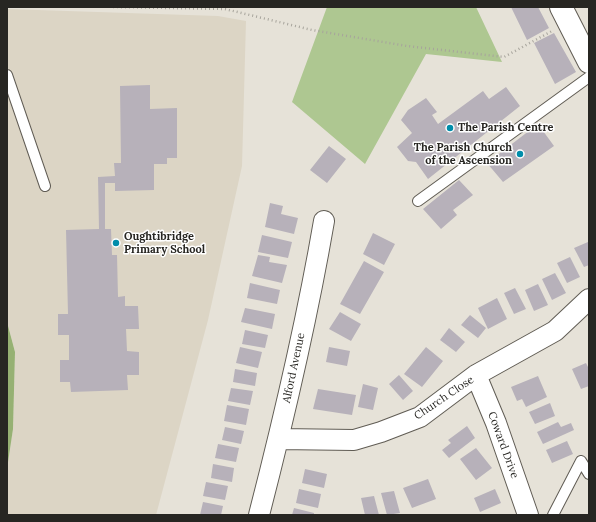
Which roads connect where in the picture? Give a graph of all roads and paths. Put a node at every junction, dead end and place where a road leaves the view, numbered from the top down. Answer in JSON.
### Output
{"nodes":[{"id":1,"x":113,"y":7,"type":"edge"},
{"id":2,"x":225,"y":8,"type":"edge"},
{"id":3,"x":565,"y":15,"type":"edge"},
{"id":4,"x":589,"y":62,"type":"edge"},
{"id":5,"x":7,"y":75,"type":"edge"},
{"id":6,"x":589,"y":77,"type":"edge"},
{"id":7,"x":46,"y":186,"type":"dead end"},
{"id":8,"x":418,"y":201,"type":"dead end"},
{"id":9,"x":324,"y":221,"type":"dead end"},
{"id":10,"x":589,"y":299,"type":"edge"},
{"id":11,"x":476,"y":375,"type":"junction"},
{"id":12,"x":279,"y":439,"type":"junction"},
{"id":13,"x":589,"y":474,"type":"edge"},
{"id":14,"x":259,"y":515,"type":"edge"},
{"id":15,"x":528,"y":515,"type":"edge"},
{"id":16,"x":553,"y":515,"type":"edge"}],
"edges":[{"from":1,"to":2,"type":"path"},
{"from":2,"to":3,"type":"path"},
{"from":3,"to":4,"type":"street"},
{"from":5,"to":7,"type":"lane"},
{"from":6,"to":8,"type":"lane"},
{"from":9,"to":12,"type":"street","name":"Alford Avenue"},
{"from":10,"to":11,"type":"street","name":"Church Close"},
{"from":11,"to":12,"type":"street","name":"Church Close"},
{"from":11,"to":15,"type":"street","name":"Coward Drive"},
{"from":12,"to":14,"type":"street","name":"Alford Avenue"},
{"from":13,"to":16,"type":"lane"}]}
